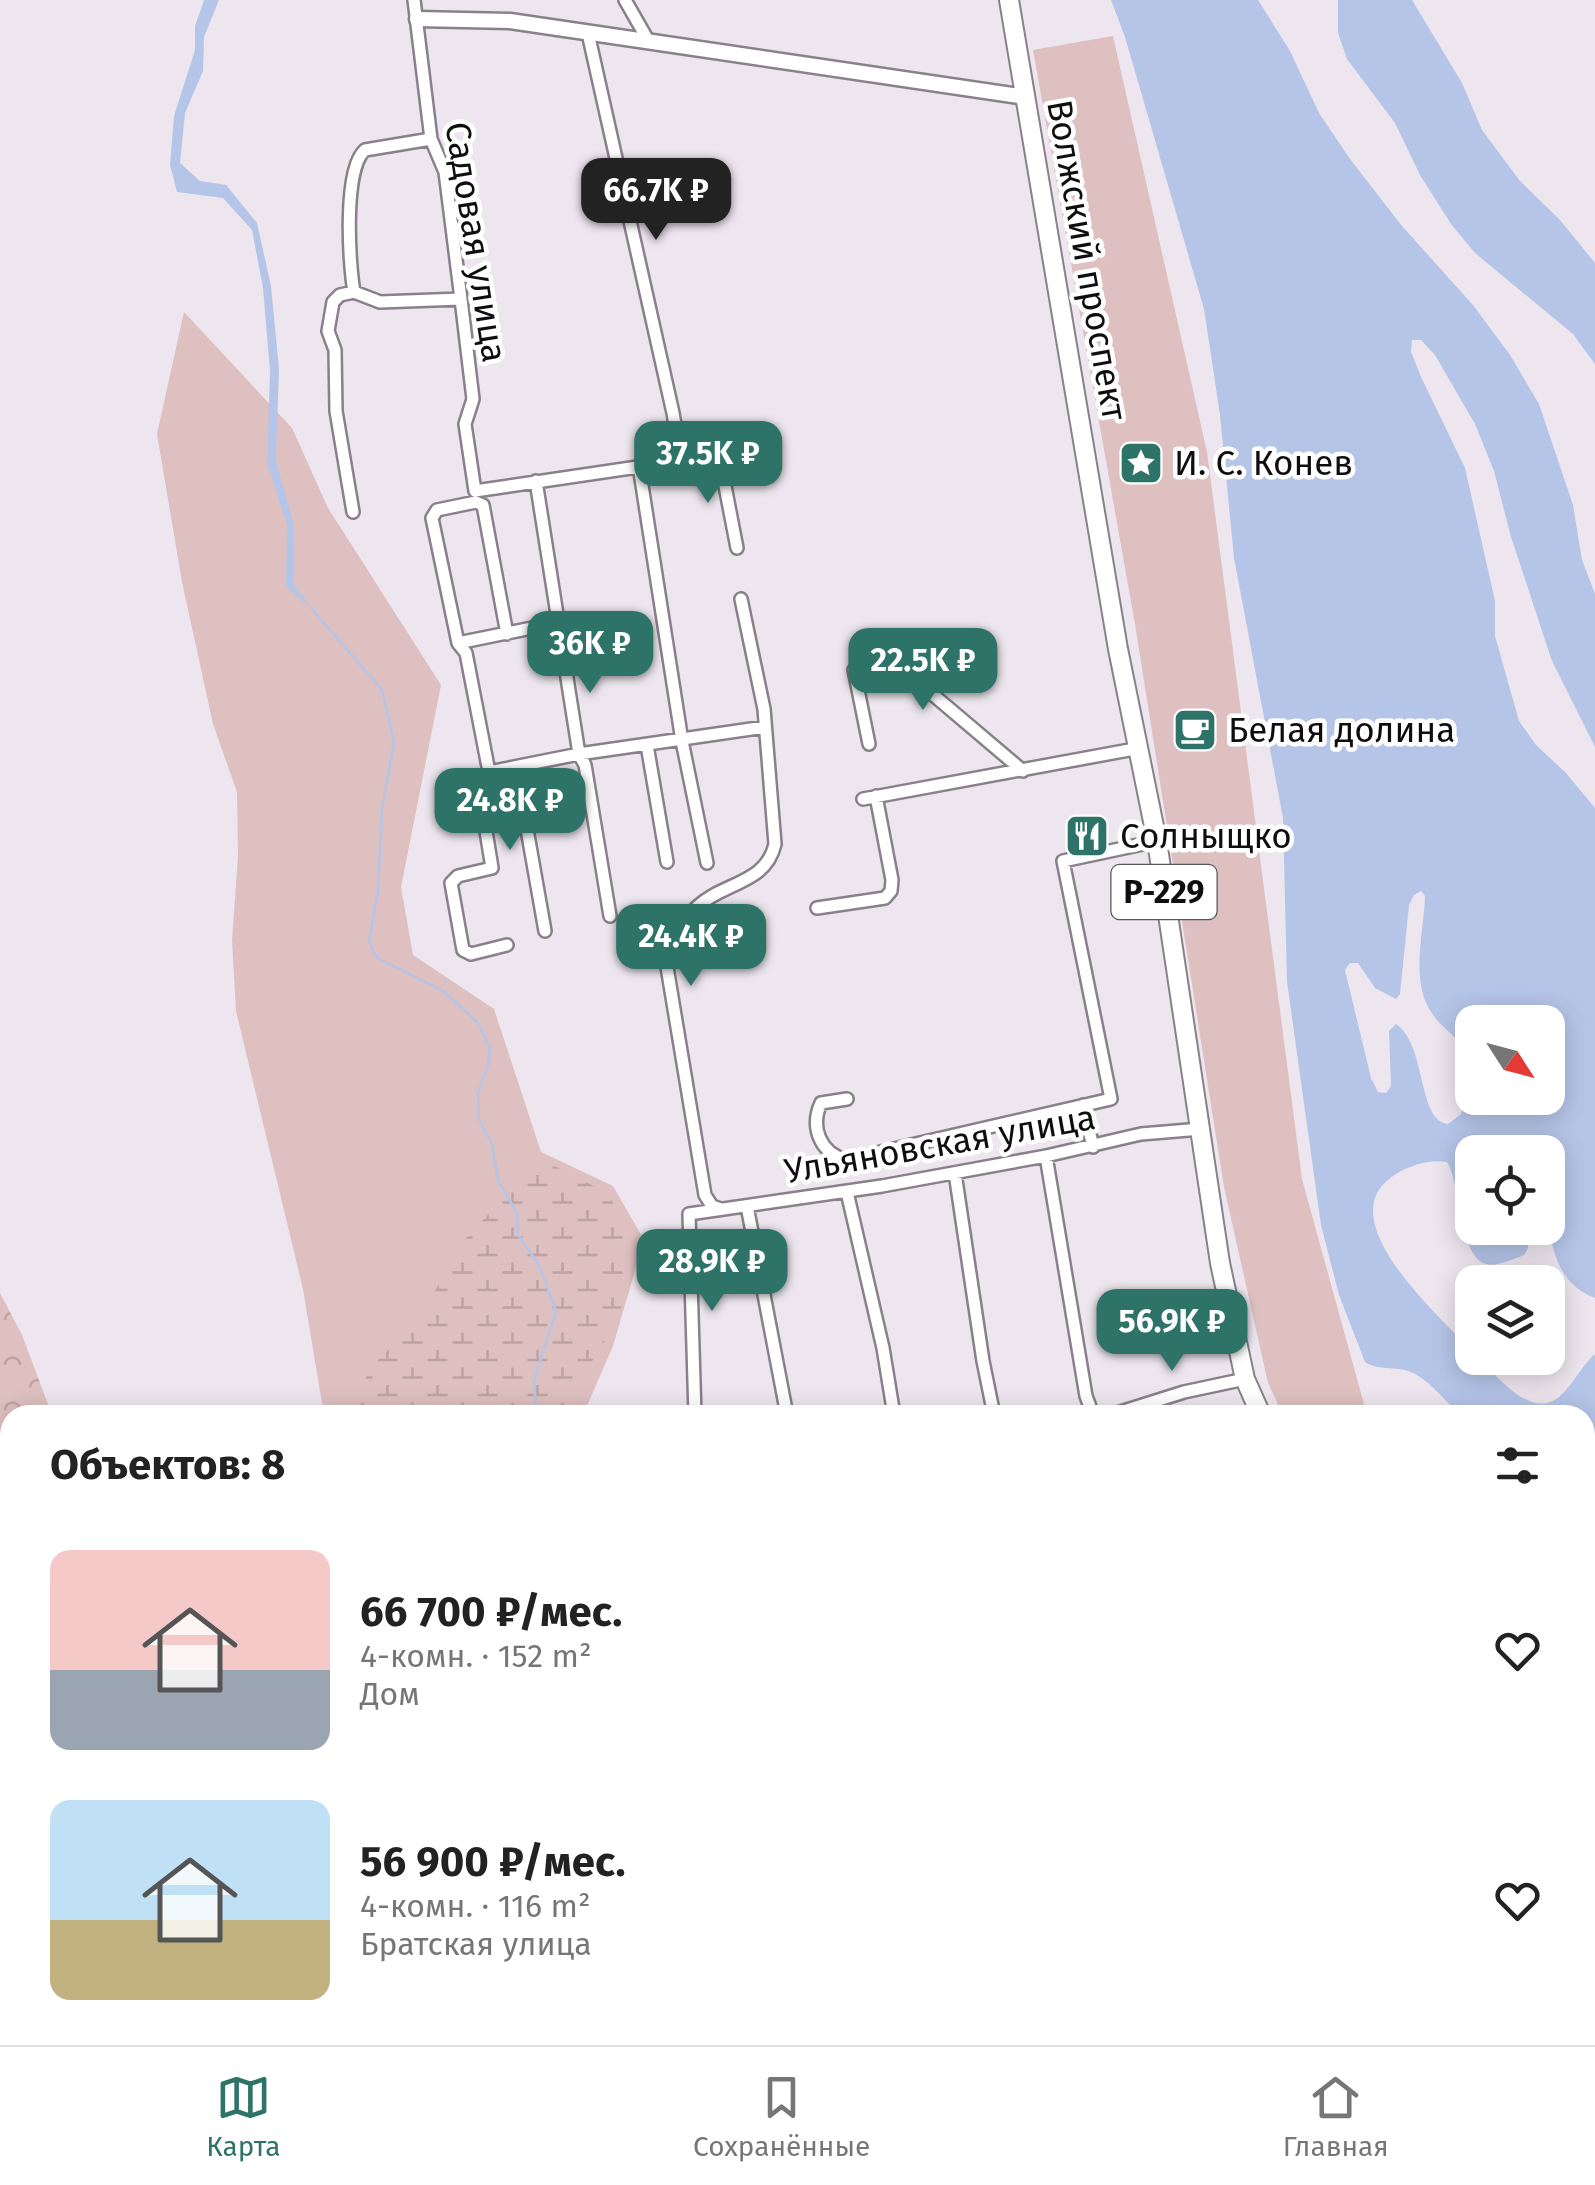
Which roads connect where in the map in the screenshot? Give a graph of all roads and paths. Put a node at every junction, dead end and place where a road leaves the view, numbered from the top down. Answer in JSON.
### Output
{"nodes":[{"id":1,"x":414,"y":0,"type":"edge"},
{"id":2,"x":625,"y":0,"type":"edge"},
{"id":3,"x":1010,"y":0,"type":"edge"},
{"id":4,"x":418,"y":20,"type":"junction"},
{"id":5,"x":588,"y":33,"type":"junction"},
{"id":6,"x":649,"y":42,"type":"junction"},
{"id":7,"x":1026,"y":98,"type":"junction"},
{"id":8,"x":431,"y":139,"type":"junction"},
{"id":9,"x":354,"y":292,"type":"junction"},
{"id":10,"x":461,"y":299,"type":"junction"},
{"id":11,"x":681,"y":460,"type":"junction"},
{"id":12,"x":639,"y":466,"type":"junction"},
{"id":13,"x":536,"y":481,"type":"junction"},
{"id":14,"x":354,"y":512,"type":"dead end"},
{"id":15,"x":737,"y":548,"type":"dead end"},
{"id":16,"x":741,"y":599,"type":"dead end"},
{"id":17,"x":556,"y":623,"type":"junction"},
{"id":18,"x":506,"y":634,"type":"junction"},
{"id":19,"x":458,"y":643,"type":"junction"},
{"id":20,"x":765,"y":727,"type":"junction"},
{"id":21,"x":682,"y":741,"type":"junction"},
{"id":22,"x":870,"y":744,"type":"dead end"},
{"id":23,"x":647,"y":746,"type":"junction"},
{"id":24,"x":1140,"y":748,"type":"junction"},
{"id":25,"x":578,"y":754,"type":"junction"},
{"id":26,"x":516,"y":767,"type":"junction"},
{"id":27,"x":1023,"y":771,"type":"junction"},
{"id":28,"x":488,"y":772,"type":"junction"},
{"id":29,"x":1157,"y":842,"type":"junction"},
{"id":30,"x":666,"y":862,"type":"dead end"},
{"id":31,"x":707,"y":863,"type":"dead end"},
{"id":32,"x":817,"y":908,"type":"dead end"},
{"id":33,"x":610,"y":916,"type":"dead end"},
{"id":34,"x":545,"y":931,"type":"dead end"},
{"id":35,"x":506,"y":945,"type":"dead end"},
{"id":36,"x":847,"y":1099,"type":"dead end"},
{"id":37,"x":1083,"y":1104,"type":"junction"},
{"id":38,"x":1201,"y":1129,"type":"junction"},
{"id":39,"x":1093,"y":1147,"type":"junction"},
{"id":40,"x":1046,"y":1156,"type":"junction"},
{"id":41,"x":955,"y":1173,"type":"junction"},
{"id":42,"x":847,"y":1192,"type":"junction"},
{"id":43,"x":748,"y":1206,"type":"junction"},
{"id":44,"x":724,"y":1210,"type":"junction"},
{"id":45,"x":1245,"y":1379,"type":"junction"},
{"id":46,"x":695,"y":1405,"type":"edge"},
{"id":47,"x":785,"y":1405,"type":"edge"},
{"id":48,"x":892,"y":1405,"type":"edge"},
{"id":49,"x":992,"y":1405,"type":"edge"},
{"id":50,"x":1089,"y":1405,"type":"edge"},
{"id":51,"x":1143,"y":1405,"type":"edge"},
{"id":52,"x":1257,"y":1405,"type":"edge"}],
"edges":[{"from":1,"to":4,"type":"street","name":"Садовая улица"},
{"from":2,"to":6,"type":"street"},
{"from":3,"to":7,"type":"main road","name":"Волжский проспект","number":"Р-229"},
{"from":4,"to":5,"type":"street"},
{"from":4,"to":8,"type":"street","name":"Садовая улица"},
{"from":5,"to":6,"type":"street"},
{"from":5,"to":11,"type":"street"},
{"from":6,"to":7,"type":"street"},
{"from":7,"to":24,"type":"main road","name":"Волжский проспект","number":"Р-229"},
{"from":8,"to":9,"type":"street"},
{"from":8,"to":10,"type":"street","name":"Садовая улица"},
{"from":9,"to":10,"type":"street"},
{"from":9,"to":14,"type":"street"},
{"from":10,"to":13,"type":"street","name":"Садовая улица"},
{"from":11,"to":12,"type":"street"},
{"from":11,"to":15,"type":"street"},
{"from":12,"to":13,"type":"street"},
{"from":12,"to":21,"type":"street"},
{"from":13,"to":17,"type":"street"},
{"from":16,"to":20,"type":"street"},
{"from":17,"to":18,"type":"street"},
{"from":17,"to":25,"type":"street"},
{"from":18,"to":19,"type":"street"},
{"from":18,"to":19,"type":"street"},
{"from":19,"to":28,"type":"street"},
{"from":20,"to":21,"type":"street"},
{"from":20,"to":44,"type":"street"},
{"from":21,"to":23,"type":"street"},
{"from":21,"to":31,"type":"street"},
{"from":22,"to":27,"type":"street"},
{"from":23,"to":25,"type":"street"},
{"from":23,"to":30,"type":"street"},
{"from":24,"to":27,"type":"street"},
{"from":24,"to":29,"type":"main road","name":"Волжский проспект","number":"Р-229"},
{"from":25,"to":26,"type":"street"},
{"from":25,"to":33,"type":"street"},
{"from":26,"to":28,"type":"street"},
{"from":26,"to":34,"type":"street"},
{"from":27,"to":32,"type":"street"},
{"from":28,"to":35,"type":"street"},
{"from":29,"to":37,"type":"street"},
{"from":29,"to":38,"type":"main road","name":"Волжский проспект","number":"Р-229"},
{"from":36,"to":37,"type":"street"},
{"from":37,"to":39,"type":"street"},
{"from":38,"to":39,"type":"street","name":"Ульяновская улица"},
{"from":38,"to":45,"type":"main road","name":"Волжский проспект","number":"Р-229"},
{"from":39,"to":40,"type":"street","name":"Ульяновская улица"},
{"from":40,"to":41,"type":"street","name":"Ульяновская улица"},
{"from":40,"to":50,"type":"street"},
{"from":41,"to":42,"type":"street","name":"Ульяновская улица"},
{"from":41,"to":49,"type":"street"},
{"from":42,"to":43,"type":"street","name":"Ульяновская улица"},
{"from":42,"to":48,"type":"street"},
{"from":43,"to":44,"type":"street","name":"Ульяновская улица"},
{"from":43,"to":47,"type":"street"},
{"from":44,"to":46,"type":"street","name":"Ульяновская улица"},
{"from":45,"to":51,"type":"street"},
{"from":45,"to":52,"type":"main road","name":"Волжский проспект","number":"Р-229"}]}
